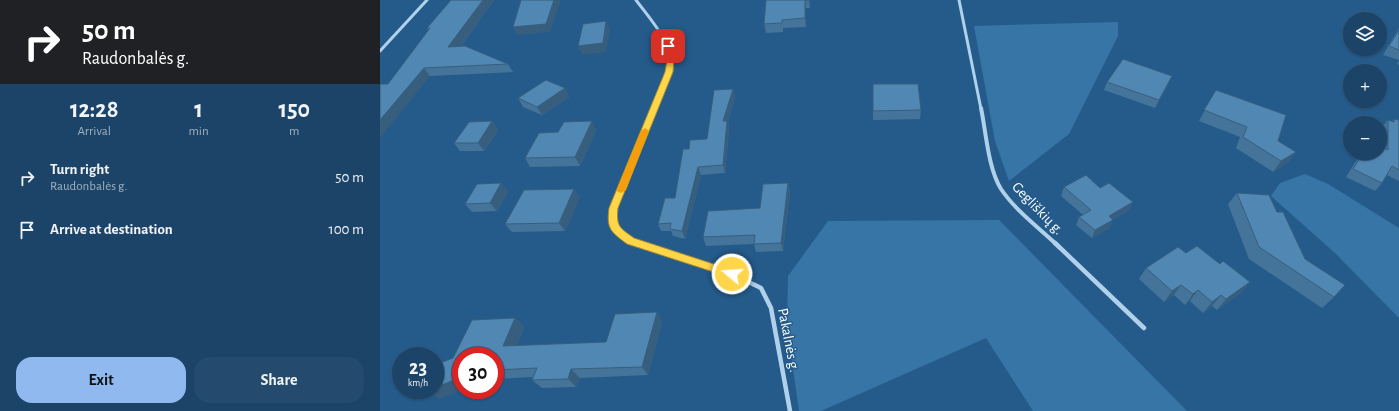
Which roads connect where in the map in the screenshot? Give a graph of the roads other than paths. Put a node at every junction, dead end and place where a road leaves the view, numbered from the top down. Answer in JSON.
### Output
{"nodes":[{"id":1,"x":427,"y":0,"type":"edge"},
{"id":2,"x":636,"y":0,"type":"edge"},
{"id":3,"x":959,"y":0,"type":"edge"},
{"id":4,"x":380,"y":51,"type":"edge"},
{"id":5,"x":1144,"y":328,"type":"dead end"},
{"id":6,"x":790,"y":411,"type":"edge"}],
"edges":[{"from":1,"to":4,"type":"street"},
{"from":2,"to":6,"type":"street","name":"Pakalnės g."},
{"from":3,"to":5,"type":"street","name":"Gegliškių g."}]}
